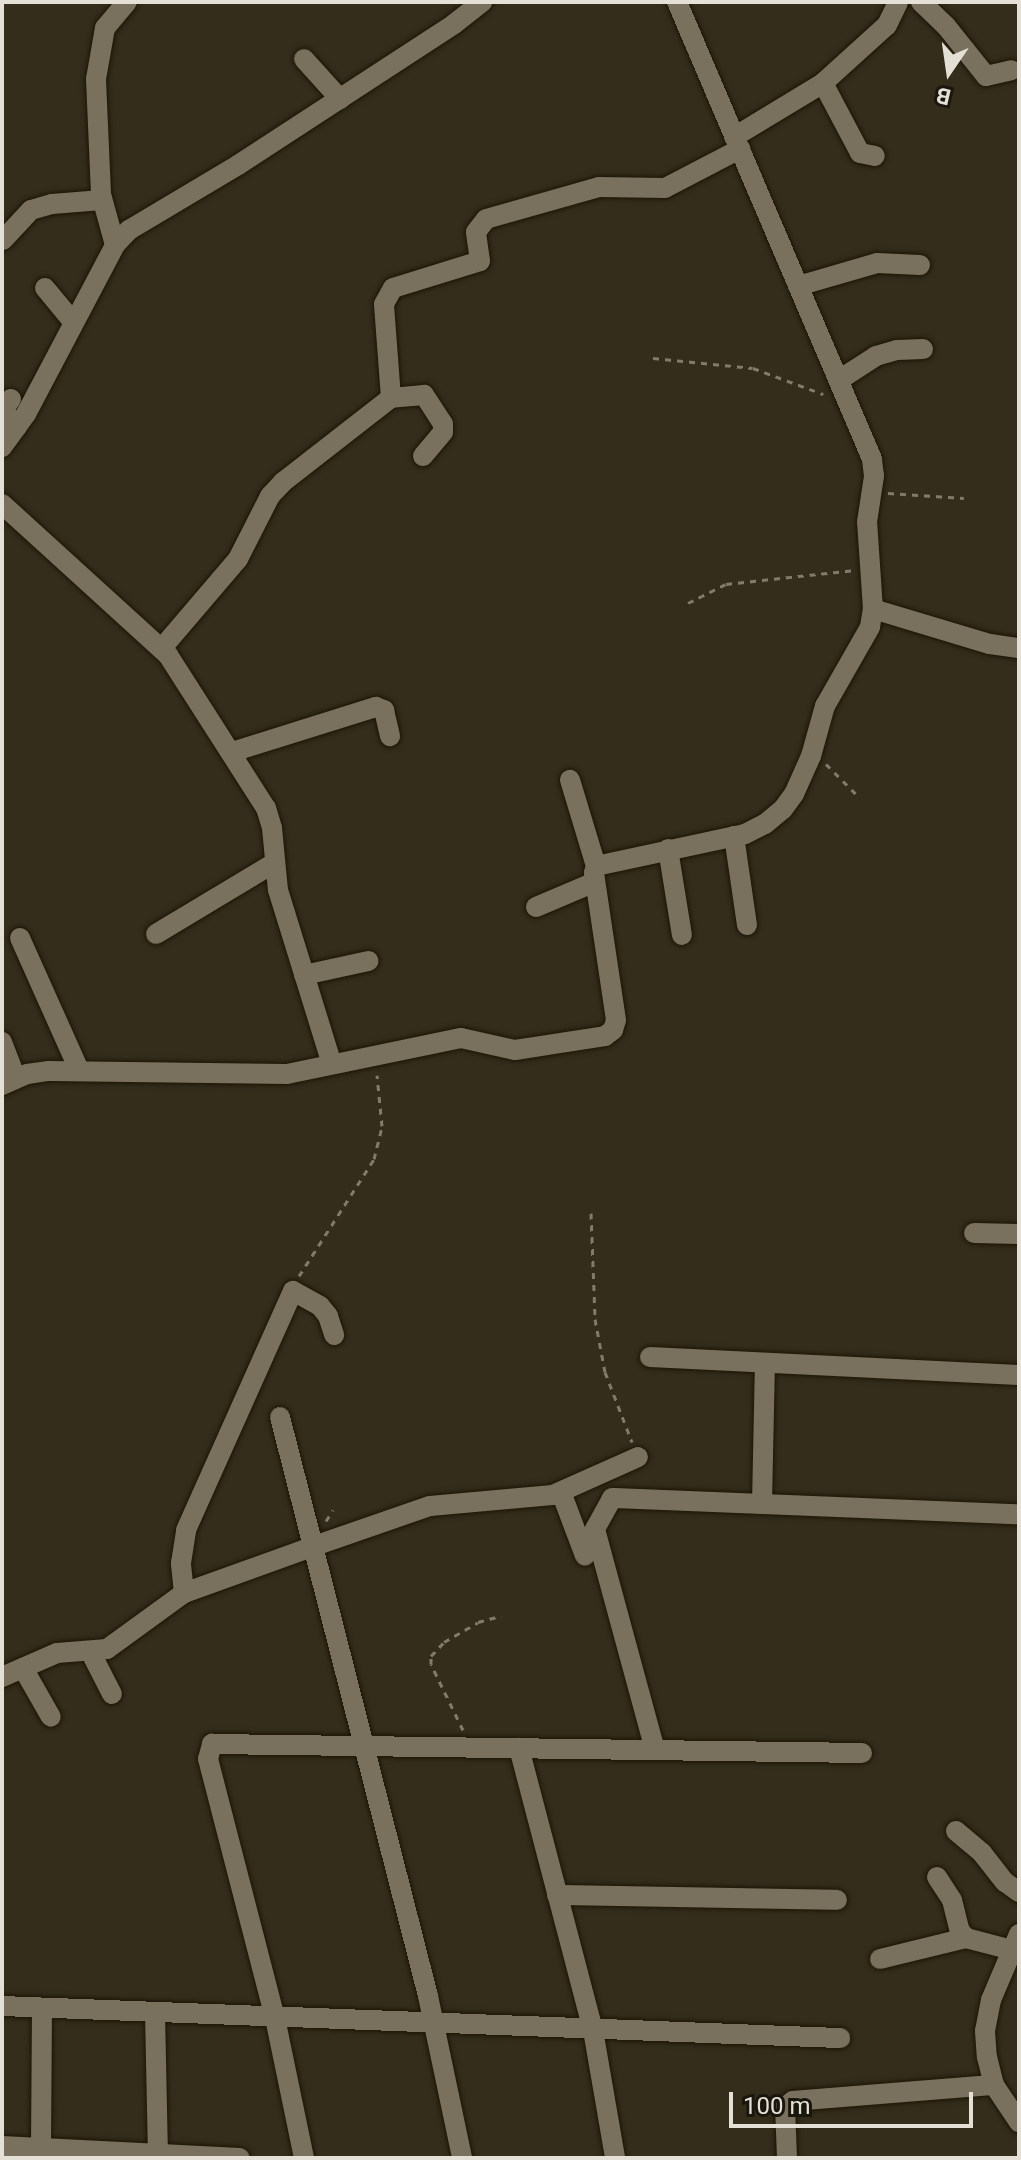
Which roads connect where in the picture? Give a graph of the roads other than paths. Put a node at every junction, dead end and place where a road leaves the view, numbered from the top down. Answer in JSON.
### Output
{"nodes":[{"id":1,"x":127,"y":2,"type":"edge"},
{"id":2,"x":482,"y":2,"type":"edge"},
{"id":3,"x":677,"y":2,"type":"edge"},
{"id":4,"x":898,"y":2,"type":"edge"},
{"id":5,"x":921,"y":2,"type":"edge"},
{"id":6,"x":304,"y":59,"type":"dead end"},
{"id":7,"x":1011,"y":70,"type":"dead end"},
{"id":8,"x":823,"y":83,"type":"junction"},
{"id":9,"x":340,"y":99,"type":"junction"},
{"id":10,"x":737,"y":143,"type":"junction"},
{"id":11,"x":875,"y":156,"type":"dead end"},
{"id":12,"x":102,"y":200,"type":"junction"},
{"id":13,"x":3,"y":240,"type":"edge"},
{"id":14,"x":115,"y":245,"type":"junction"},
{"id":15,"x":920,"y":265,"type":"dead end"},
{"id":16,"x":798,"y":286,"type":"junction"},
{"id":17,"x":45,"y":288,"type":"dead end"},
{"id":18,"x":74,"y":323,"type":"junction"},
{"id":19,"x":923,"y":349,"type":"dead end"},
{"id":20,"x":839,"y":380,"type":"junction"},
{"id":21,"x":391,"y":398,"type":"junction"},
{"id":22,"x":11,"y":399,"type":"dead end"},
{"id":23,"x":17,"y":427,"type":"junction"},
{"id":24,"x":2,"y":447,"type":"edge"},
{"id":25,"x":423,"y":456,"type":"dead end"},
{"id":26,"x":2,"y":504,"type":"edge"},
{"id":27,"x":873,"y":609,"type":"junction"},
{"id":28,"x":162,"y":648,"type":"junction"},
{"id":29,"x":1019,"y":648,"type":"edge"},
{"id":30,"x":390,"y":736,"type":"dead end"},
{"id":31,"x":232,"y":752,"type":"junction"},
{"id":32,"x":570,"y":780,"type":"dead end"},
{"id":33,"x":734,"y":836,"type":"junction"},
{"id":34,"x":668,"y":849,"type":"junction"},
{"id":35,"x":274,"y":863,"type":"junction"},
{"id":36,"x":596,"y":874,"type":"junction"},
{"id":37,"x":536,"y":907,"type":"dead end"},
{"id":38,"x":747,"y":925,"type":"dead end"},
{"id":39,"x":156,"y":934,"type":"dead end"},
{"id":40,"x":682,"y":935,"type":"dead end"},
{"id":41,"x":20,"y":938,"type":"dead end"},
{"id":42,"x":368,"y":961,"type":"dead end"},
{"id":43,"x":304,"y":975,"type":"junction"},
{"id":44,"x":2,"y":1042,"type":"edge"},
{"id":45,"x":332,"y":1064,"type":"junction"},
{"id":46,"x":79,"y":1070,"type":"junction"},
{"id":47,"x":9,"y":1082,"type":"edge"},
{"id":48,"x":974,"y":1233,"type":"dead end"},
{"id":49,"x":1019,"y":1234,"type":"edge"},
{"id":50,"x":334,"y":1335,"type":"dead end"},
{"id":51,"x":650,"y":1357,"type":"dead end"},
{"id":52,"x":765,"y":1363,"type":"junction"},
{"id":53,"x":1019,"y":1375,"type":"edge"},
{"id":54,"x":280,"y":1417,"type":"dead end"},
{"id":55,"x":638,"y":1457,"type":"road end"},
{"id":56,"x":610,"y":1467,"type":"junction"},
{"id":57,"x":561,"y":1492,"type":"junction"},
{"id":58,"x":625,"y":1499,"type":"junction"},
{"id":59,"x":762,"y":1504,"type":"junction"},
{"id":60,"x":1019,"y":1514,"type":"edge"},
{"id":61,"x":313,"y":1546,"type":"junction"},
{"id":62,"x":585,"y":1556,"type":"dead end"},
{"id":63,"x":184,"y":1593,"type":"junction"},
{"id":64,"x":91,"y":1653,"type":"junction"},
{"id":65,"x":23,"y":1668,"type":"junction"},
{"id":66,"x":2,"y":1677,"type":"edge"},
{"id":67,"x":112,"y":1694,"type":"dead end"},
{"id":68,"x":51,"y":1717,"type":"dead end"},
{"id":69,"x":363,"y":1746,"type":"junction"},
{"id":70,"x":519,"y":1748,"type":"junction"},
{"id":71,"x":655,"y":1750,"type":"junction"},
{"id":72,"x":862,"y":1753,"type":"dead end"},
{"id":73,"x":956,"y":1831,"type":"dead end"},
{"id":74,"x":937,"y":1877,"type":"dead end"},
{"id":75,"x":1019,"y":1892,"type":"edge"},
{"id":76,"x":557,"y":1895,"type":"junction"},
{"id":77,"x":837,"y":1900,"type":"dead end"},
{"id":78,"x":966,"y":1938,"type":"junction"},
{"id":79,"x":1017,"y":1940,"type":"edge"},
{"id":80,"x":880,"y":1959,"type":"dead end"},
{"id":81,"x":2,"y":2006,"type":"edge"},
{"id":82,"x":42,"y":2008,"type":"junction"},
{"id":83,"x":155,"y":2013,"type":"junction"},
{"id":84,"x":275,"y":2018,"type":"junction"},
{"id":85,"x":434,"y":2024,"type":"junction"},
{"id":86,"x":593,"y":2030,"type":"junction"},
{"id":87,"x":840,"y":2038,"type":"dead end"},
{"id":88,"x":994,"y":2085,"type":"junction"},
{"id":89,"x":1019,"y":2122,"type":"edge"},
{"id":90,"x":2,"y":2146,"type":"edge"},
{"id":91,"x":41,"y":2148,"type":"junction"},
{"id":92,"x":158,"y":2154,"type":"junction"},
{"id":93,"x":240,"y":2158,"type":"edge"},
{"id":94,"x":304,"y":2158,"type":"edge"},
{"id":95,"x":462,"y":2158,"type":"edge"},
{"id":96,"x":615,"y":2158,"type":"edge"},
{"id":97,"x":787,"y":2158,"type":"edge"}],
"edges":[{"from":1,"to":12,"type":"street"},
{"from":2,"to":9,"type":"street"},
{"from":3,"to":10,"type":"street"},
{"from":4,"to":8,"type":"street"},
{"from":5,"to":7,"type":"street"},
{"from":6,"to":9,"type":"street"},
{"from":8,"to":10,"type":"street"},
{"from":8,"to":11,"type":"street"},
{"from":9,"to":14,"type":"street"},
{"from":10,"to":16,"type":"street"},
{"from":10,"to":21,"type":"street"},
{"from":12,"to":13,"type":"street"},
{"from":12,"to":14,"type":"street"},
{"from":14,"to":18,"type":"street"},
{"from":15,"to":16,"type":"street"},
{"from":16,"to":20,"type":"street"},
{"from":17,"to":18,"type":"street"},
{"from":18,"to":23,"type":"street"},
{"from":19,"to":20,"type":"street"},
{"from":20,"to":27,"type":"street"},
{"from":21,"to":25,"type":"street"},
{"from":21,"to":28,"type":"street"},
{"from":22,"to":23,"type":"street"},
{"from":23,"to":24,"type":"street"},
{"from":26,"to":28,"type":"street"},
{"from":27,"to":29,"type":"street"},
{"from":27,"to":33,"type":"street"},
{"from":28,"to":31,"type":"street"},
{"from":30,"to":31,"type":"street"},
{"from":31,"to":35,"type":"street"},
{"from":32,"to":36,"type":"street"},
{"from":33,"to":34,"type":"street"},
{"from":33,"to":38,"type":"street"},
{"from":34,"to":36,"type":"street"},
{"from":34,"to":40,"type":"street"},
{"from":35,"to":39,"type":"street"},
{"from":35,"to":43,"type":"street"},
{"from":36,"to":37,"type":"street"},
{"from":36,"to":45,"type":"street"},
{"from":41,"to":46,"type":"street"},
{"from":42,"to":43,"type":"street"},
{"from":43,"to":45,"type":"street"},
{"from":44,"to":47,"type":"street"},
{"from":45,"to":46,"type":"street"},
{"from":46,"to":47,"type":"street"},
{"from":48,"to":49,"type":"street"},
{"from":50,"to":63,"type":"street"},
{"from":51,"to":52,"type":"street"},
{"from":52,"to":53,"type":"street"},
{"from":52,"to":59,"type":"street"},
{"from":54,"to":61,"type":"street"},
{"from":55,"to":56,"type":"street"},
{"from":56,"to":57,"type":"street"},
{"from":56,"to":58,"type":"street"},
{"from":57,"to":61,"type":"street"},
{"from":57,"to":62,"type":"street"},
{"from":58,"to":59,"type":"street"},
{"from":58,"to":71,"type":"street"},
{"from":59,"to":60,"type":"street"},
{"from":61,"to":63,"type":"street"},
{"from":61,"to":69,"type":"street"},
{"from":63,"to":64,"type":"street"},
{"from":64,"to":65,"type":"street"},
{"from":64,"to":67,"type":"street"},
{"from":65,"to":66,"type":"street"},
{"from":65,"to":68,"type":"street"},
{"from":69,"to":70,"type":"street"},
{"from":69,"to":84,"type":"street"},
{"from":69,"to":85,"type":"street"},
{"from":70,"to":71,"type":"street"},
{"from":70,"to":76,"type":"street"},
{"from":71,"to":72,"type":"street"},
{"from":73,"to":75,"type":"street"},
{"from":74,"to":78,"type":"street"},
{"from":76,"to":77,"type":"street"},
{"from":76,"to":86,"type":"street"},
{"from":78,"to":79,"type":"street"},
{"from":78,"to":80,"type":"street"},
{"from":79,"to":88,"type":"street"},
{"from":81,"to":82,"type":"street"},
{"from":82,"to":83,"type":"street"},
{"from":82,"to":91,"type":"street"},
{"from":83,"to":84,"type":"street"},
{"from":83,"to":92,"type":"street"},
{"from":84,"to":85,"type":"street"},
{"from":84,"to":94,"type":"street"},
{"from":85,"to":86,"type":"street"},
{"from":85,"to":95,"type":"street"},
{"from":86,"to":87,"type":"street"},
{"from":86,"to":96,"type":"street"},
{"from":88,"to":89,"type":"street"},
{"from":88,"to":97,"type":"street"},
{"from":90,"to":91,"type":"street"},
{"from":91,"to":92,"type":"street"},
{"from":92,"to":93,"type":"street"}]}
